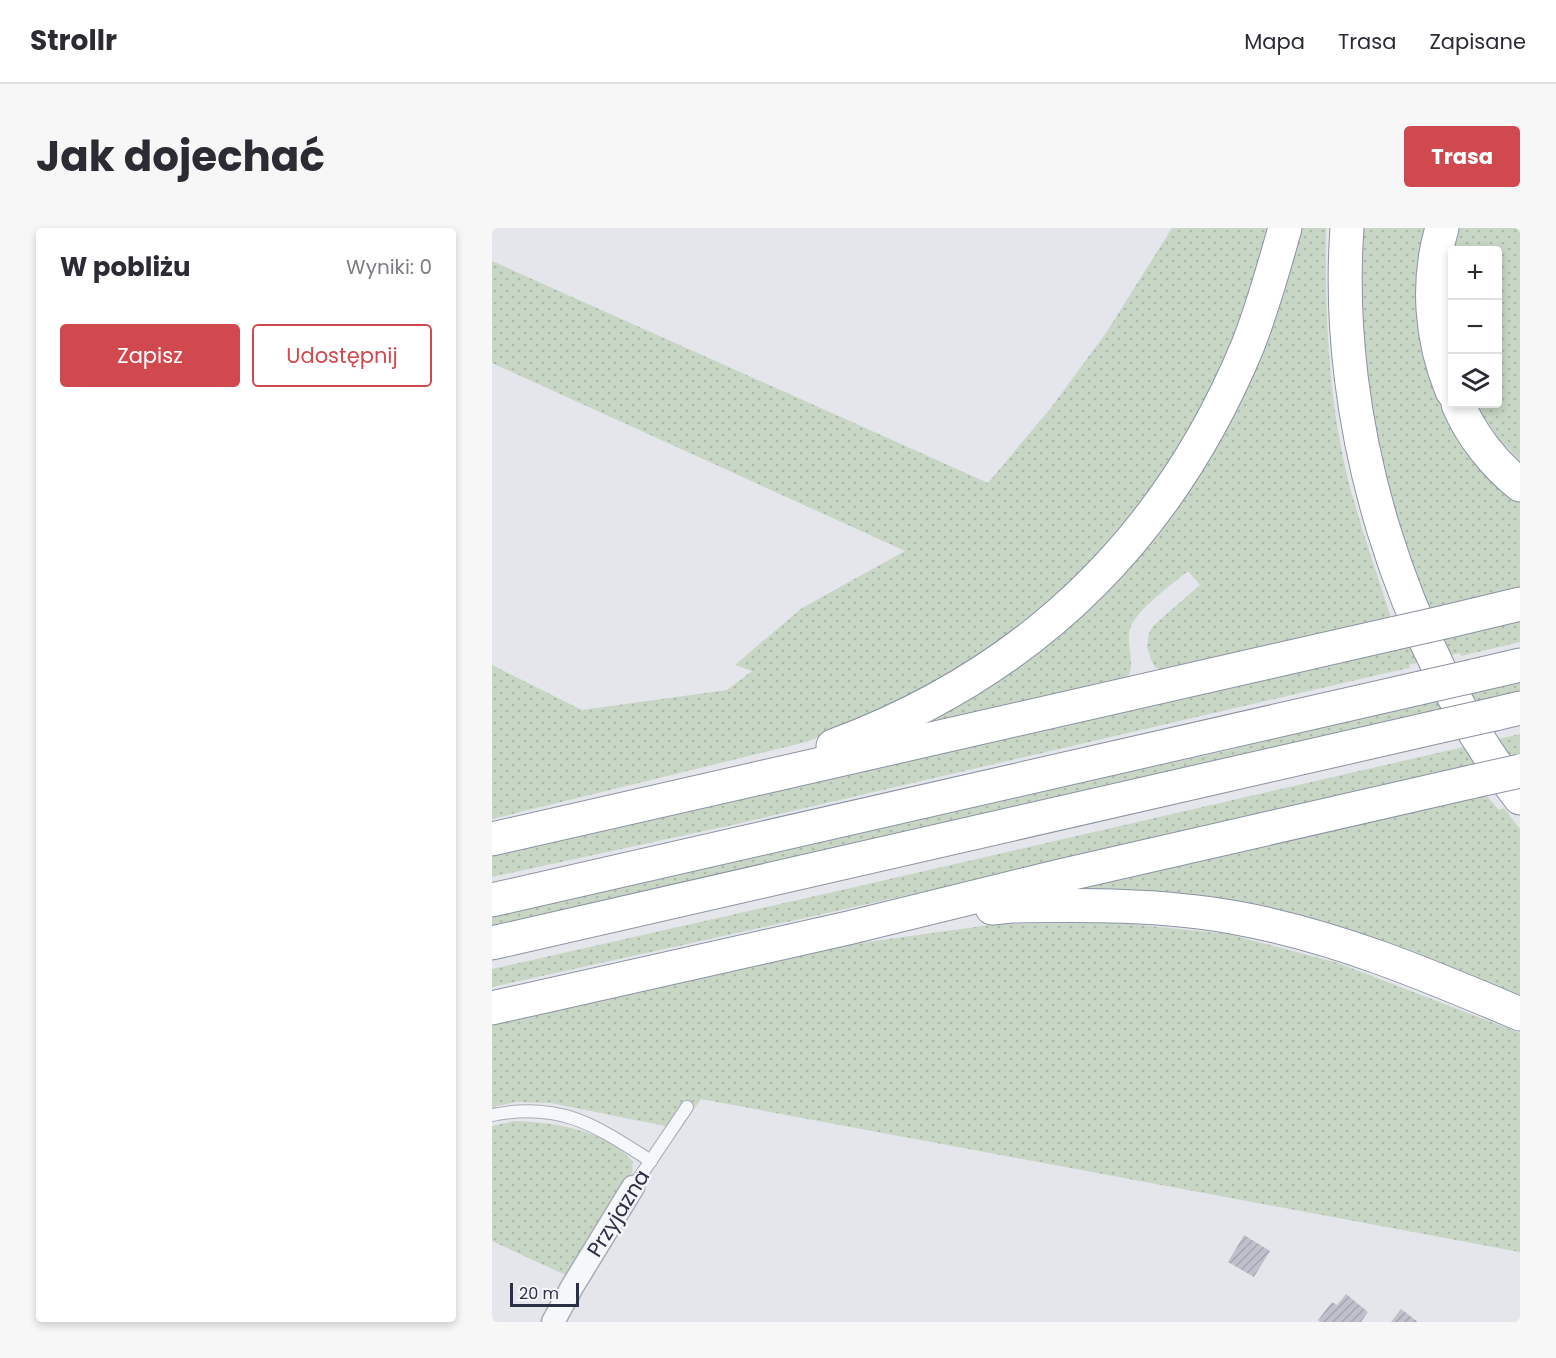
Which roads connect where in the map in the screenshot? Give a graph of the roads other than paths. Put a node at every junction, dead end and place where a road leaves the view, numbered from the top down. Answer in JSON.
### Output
{"nodes":[{"id":1,"x":1285,"y":228,"type":"edge"},
{"id":2,"x":1347,"y":228,"type":"edge"},
{"id":3,"x":1442,"y":228,"type":"edge"},
{"id":4,"x":1448,"y":378,"type":"edge"},
{"id":5,"x":1460,"y":408,"type":"edge"},
{"id":6,"x":1520,"y":485,"type":"edge"},
{"id":7,"x":1520,"y":604,"type":"edge"},
{"id":8,"x":1520,"y":665,"type":"edge"},
{"id":9,"x":1507,"y":711,"type":"edge"},
{"id":10,"x":1520,"y":771,"type":"edge"},
{"id":11,"x":704,"y":792,"type":"junction"},
{"id":12,"x":1520,"y":798,"type":"edge"},
{"id":13,"x":492,"y":839,"type":"edge"},
{"id":14,"x":492,"y":900,"type":"edge"},
{"id":15,"x":848,"y":928,"type":"junction"},
{"id":16,"x":492,"y":944,"type":"edge"},
{"id":17,"x":492,"y":1008,"type":"edge"},
{"id":18,"x":1520,"y":1014,"type":"edge"},
{"id":19,"x":687,"y":1107,"type":"dead end"},
{"id":20,"x":492,"y":1115,"type":"edge"},
{"id":21,"x":651,"y":1161,"type":"junction"},
{"id":22,"x":633,"y":1187,"type":"joint"},
{"id":23,"x":553,"y":1322,"type":"edge"}],
"edges":[{"from":1,"to":11,"type":"highway"},
{"from":2,"to":12,"type":"highway"},
{"from":3,"to":4,"type":"highway"},
{"from":5,"to":6,"type":"highway"},
{"from":7,"to":11,"type":"highway","bridge":true},
{"from":8,"to":14,"type":"highway","bridge":true},
{"from":9,"to":16,"type":"highway","bridge":true},
{"from":10,"to":15,"type":"highway","bridge":true},
{"from":11,"to":13,"type":"highway"},
{"from":15,"to":17,"type":"highway"},
{"from":15,"to":18,"type":"highway"},
{"from":19,"to":21,"type":"lane","name":"Przyjazna"},
{"from":20,"to":21,"type":"lane"},
{"from":21,"to":22,"type":"lane","name":"Przyjazna"},
{"from":22,"to":23,"type":"street","name":"Przyjazna"}]}
